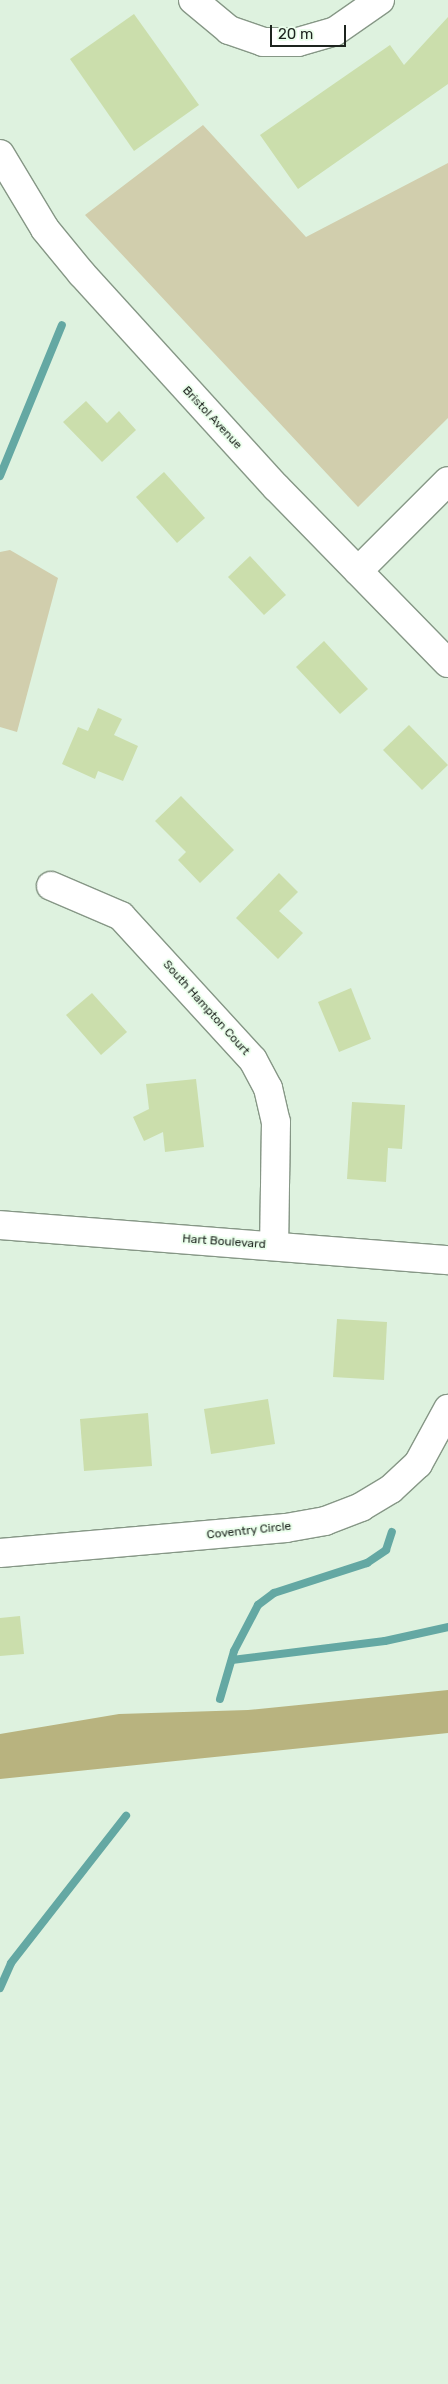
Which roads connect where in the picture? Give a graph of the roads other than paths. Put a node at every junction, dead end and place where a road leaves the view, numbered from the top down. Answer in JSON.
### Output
{"nodes":[{"id":1,"x":193,"y":0,"type":"edge"},
{"id":2,"x":380,"y":0,"type":"edge"},
{"id":3,"x":0,"y":154,"type":"edge"},
{"id":4,"x":448,"y":481,"type":"edge"},
{"id":5,"x":358,"y":571,"type":"junction"},
{"id":6,"x":448,"y":663,"type":"edge"},
{"id":7,"x":51,"y":886,"type":"dead end"},
{"id":8,"x":0,"y":1225,"type":"edge"},
{"id":9,"x":274,"y":1246,"type":"junction"},
{"id":10,"x":448,"y":1260,"type":"edge"},
{"id":11,"x":448,"y":1409,"type":"edge"},
{"id":12,"x":0,"y":1553,"type":"edge"}],
"edges":[{"from":1,"to":2,"type":"street"},
{"from":3,"to":5,"type":"street","name":"Bristol Avenue"},
{"from":4,"to":5,"type":"street"},
{"from":5,"to":6,"type":"street","name":"Bristol Avenue"},
{"from":7,"to":9,"type":"street","name":"South Hampton Court"},
{"from":8,"to":9,"type":"street","name":"Hart Boulevard"},
{"from":9,"to":10,"type":"street","name":"Hart Boulevard"},
{"from":11,"to":12,"type":"street","name":"Coventry Circle"}]}
